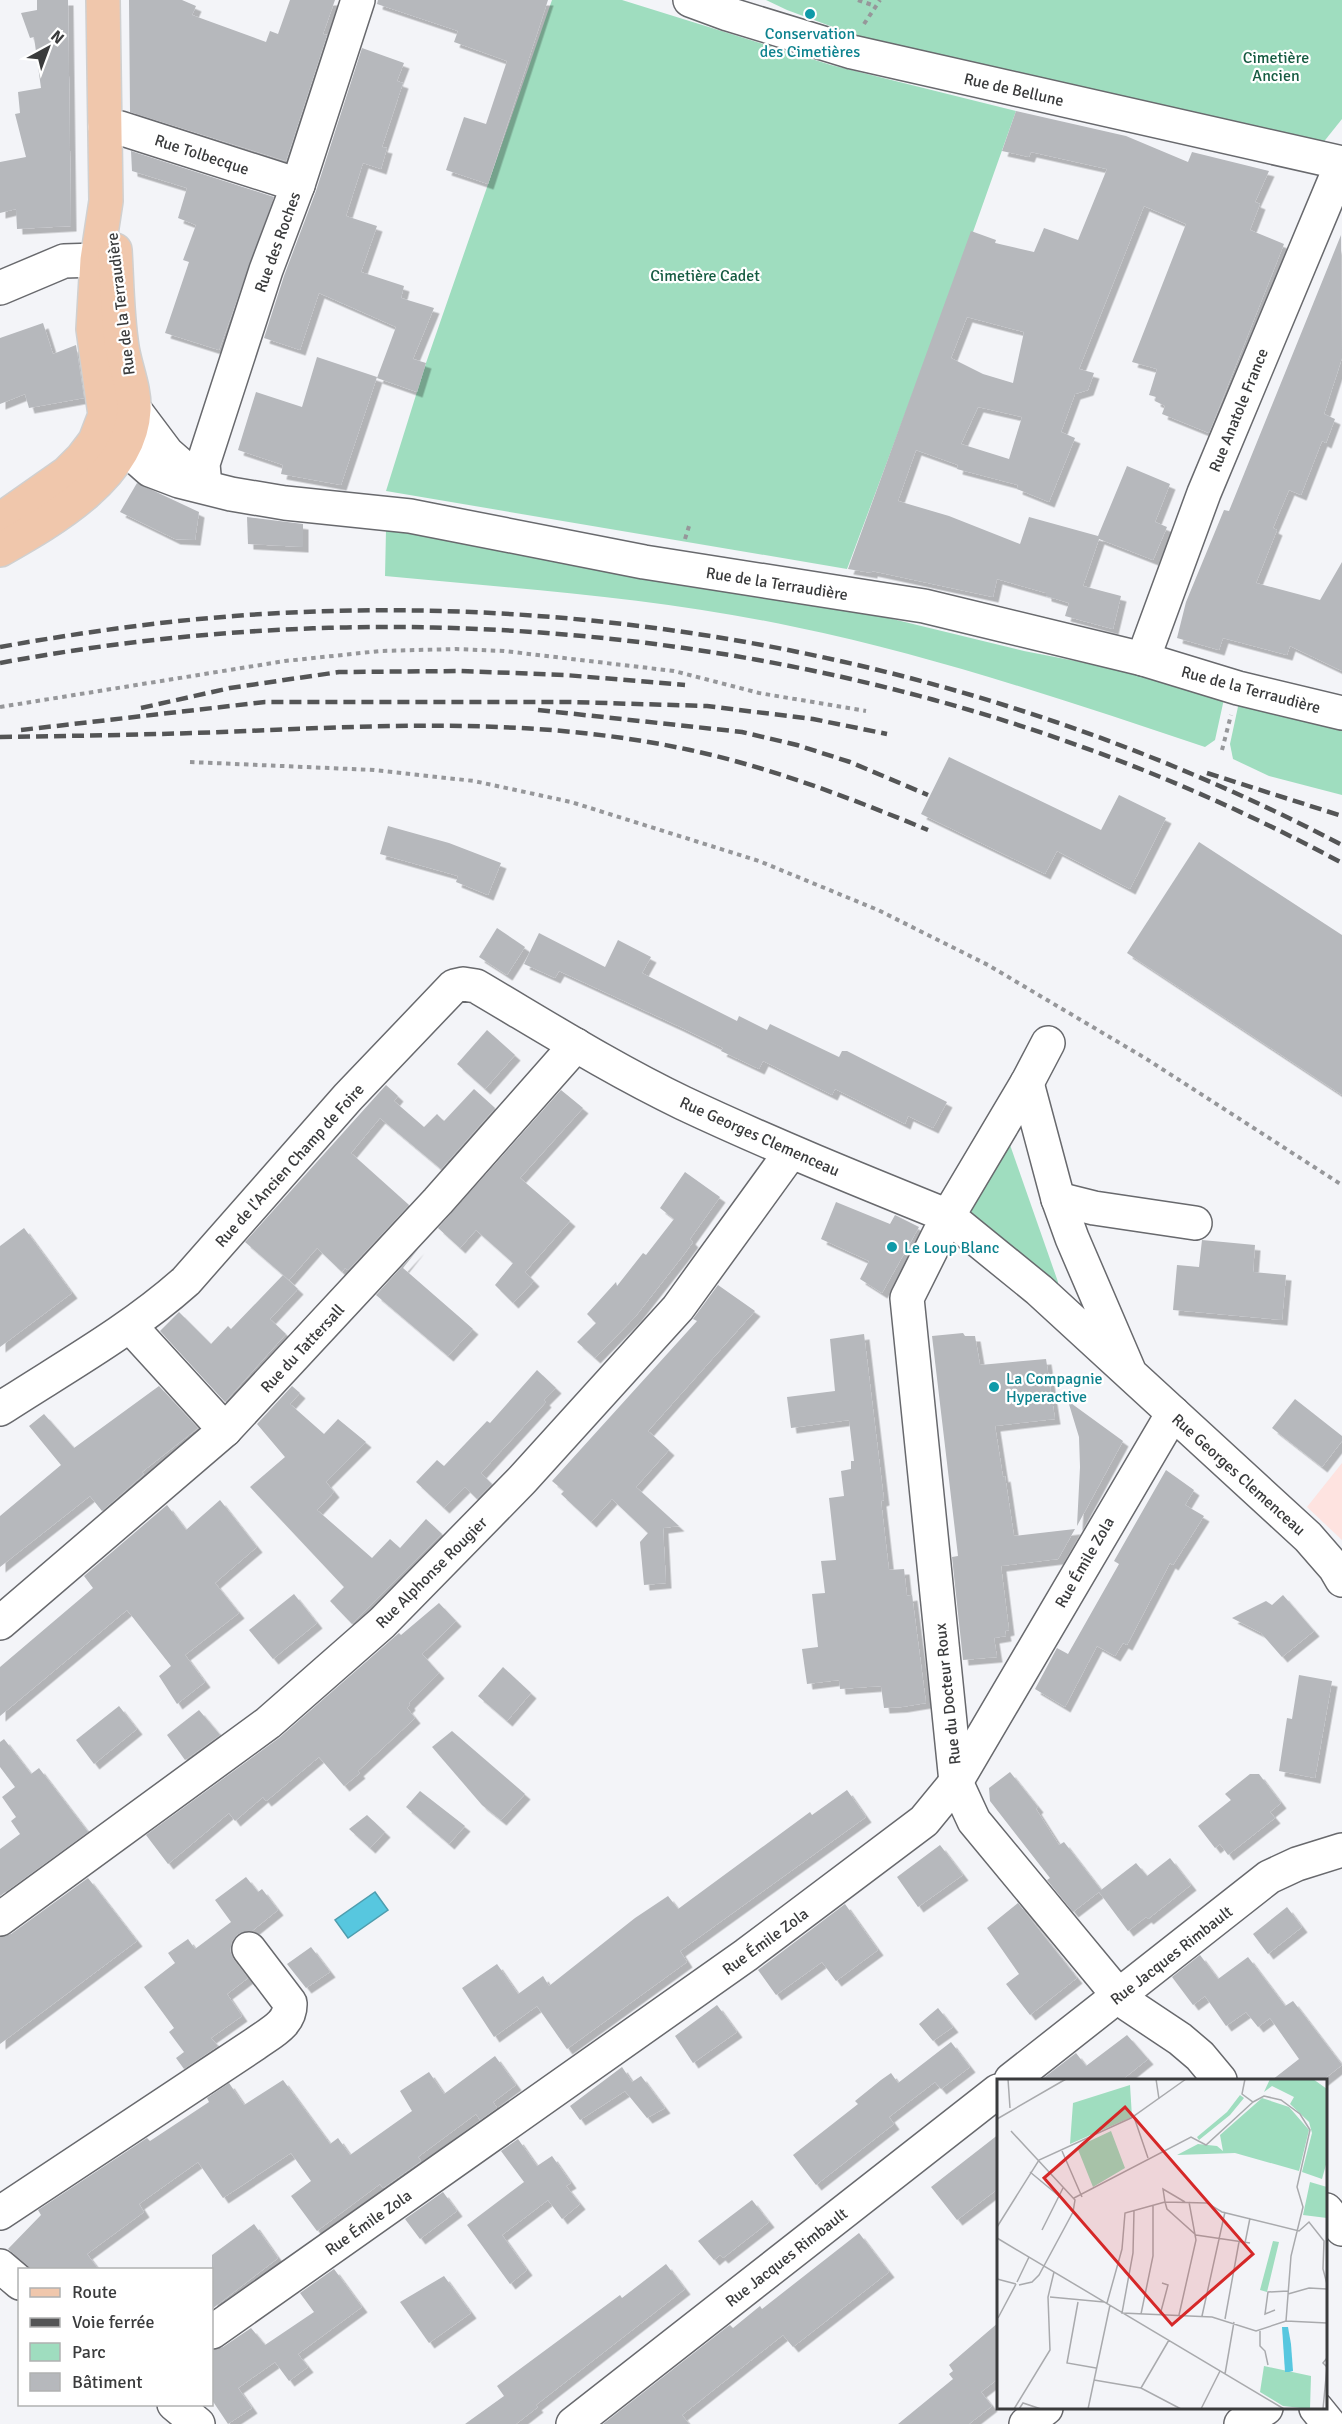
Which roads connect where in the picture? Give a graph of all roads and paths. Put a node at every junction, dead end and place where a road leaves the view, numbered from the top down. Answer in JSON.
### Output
{"nodes":[{"id":1,"x":103,"y":0,"type":"edge"},
{"id":2,"x":358,"y":0,"type":"edge"},
{"id":3,"x":690,"y":0,"type":"edge"},
{"id":4,"x":858,"y":0,"type":"edge"},
{"id":5,"x":880,"y":0,"type":"edge"},
{"id":6,"x":875,"y":6,"type":"junction"},
{"id":7,"x":863,"y":26,"type":"dead end"},
{"id":8,"x":105,"y":127,"type":"junction"},
{"id":9,"x":1342,"y":163,"type":"edge"},
{"id":10,"x":298,"y":184,"type":"junction"},
{"id":11,"x":106,"y":201,"type":"junction"},
{"id":12,"x":97,"y":260,"type":"junction"},
{"id":13,"x":0,"y":288,"type":"edge"},
{"id":14,"x":120,"y":412,"type":"junction"},
{"id":15,"x":124,"y":447,"type":"junction"},
{"id":16,"x":205,"y":486,"type":"junction"},
{"id":17,"x":0,"y":520,"type":"edge"},
{"id":18,"x":0,"y":550,"type":"edge"},
{"id":19,"x":1143,"y":659,"type":"junction"},
{"id":20,"x":0,"y":707,"type":"edge"},
{"id":21,"x":866,"y":711,"type":"dead end"},
{"id":22,"x":1342,"y":713,"type":"edge"},
{"id":23,"x":190,"y":762,"type":"dead end"},
{"id":24,"x":1048,"y":1043,"type":"dead end"},
{"id":25,"x":576,"y":1045,"type":"junction"},
{"id":26,"x":1027,"y":1083,"type":"junction"},
{"id":27,"x":791,"y":1152,"type":"junction"},
{"id":28,"x":1342,"y":1185,"type":"edge"},
{"id":29,"x":1058,"y":1199,"type":"junction"},
{"id":30,"x":948,"y":1216,"type":"junction"},
{"id":31,"x":1195,"y":1223,"type":"dead end"},
{"id":32,"x":130,"y":1326,"type":"junction"},
{"id":33,"x":1130,"y":1373,"type":"junction"},
{"id":34,"x":0,"y":1409,"type":"edge"},
{"id":35,"x":1173,"y":1413,"type":"junction"},
{"id":36,"x":225,"y":1431,"type":"junction"},
{"id":37,"x":1342,"y":1580,"type":"edge"},
{"id":38,"x":0,"y":1623,"type":"edge"},
{"id":39,"x":956,"y":1782,"type":"junction"},
{"id":40,"x":1342,"y":1850,"type":"edge"},
{"id":41,"x":0,"y":1919,"type":"edge"},
{"id":42,"x":249,"y":1949,"type":"dead end"},
{"id":43,"x":1120,"y":1996,"type":"junction"},
{"id":44,"x":1012,"y":2079,"type":"edge"},
{"id":45,"x":1219,"y":2079,"type":"edge"},
{"id":46,"x":997,"y":2093,"type":"edge"},
{"id":47,"x":1327,"y":2211,"type":"edge"},
{"id":48,"x":0,"y":2213,"type":"edge"},
{"id":49,"x":1342,"y":2229,"type":"edge"},
{"id":50,"x":0,"y":2266,"type":"edge"},
{"id":51,"x":18,"y":2281,"type":"edge"},
{"id":52,"x":213,"y":2331,"type":"edge"},
{"id":53,"x":176,"y":2406,"type":"edge"},
{"id":54,"x":1045,"y":2409,"type":"edge"},
{"id":55,"x":1264,"y":2409,"type":"edge"},
{"id":56,"x":1317,"y":2409,"type":"edge"},
{"id":57,"x":198,"y":2424,"type":"edge"},
{"id":58,"x":573,"y":2424,"type":"edge"},
{"id":59,"x":1026,"y":2424,"type":"edge"},
{"id":60,"x":1241,"y":2424,"type":"edge"},
{"id":61,"x":1329,"y":2424,"type":"edge"}],
"edges":[{"from":1,"to":8,"type":"main road","name":"Rue de la Terraudière"},
{"from":2,"to":10,"type":"street","name":"Rue des Roches"},
{"from":3,"to":9,"type":"street","name":"Rue de Bellune"},
{"from":4,"to":6,"type":"path"},
{"from":5,"to":6,"type":"path"},
{"from":6,"to":7,"type":"path"},
{"from":8,"to":10,"type":"street","name":"Rue Tolbecque"},
{"from":8,"to":11,"type":"main road","name":"Rue de la Terraudière"},
{"from":9,"to":19,"type":"street","name":"Rue Anatole France"},
{"from":10,"to":16,"type":"street","name":"Rue des Roches"},
{"from":11,"to":12,"type":"main road","name":"Rue de la Terraudière"},
{"from":11,"to":14,"type":"main road","name":"Rue de la Terraudière"},
{"from":12,"to":13,"type":"street"},
{"from":12,"to":14,"type":"main road","name":"Rue de la Terraudière"},
{"from":14,"to":15,"type":"main road"},
{"from":14,"to":16,"type":"street","name":"Rue de la Terraudière"},
{"from":14,"to":17,"type":"main road"},
{"from":15,"to":16,"type":"street","name":"Rue de la Terraudière"},
{"from":15,"to":18,"type":"main road"},
{"from":16,"to":19,"type":"street","name":"Rue de la Terraudière"},
{"from":19,"to":22,"type":"street","name":"Rue de la Terraudière"},
{"from":20,"to":21,"type":"path"},
{"from":23,"to":28,"type":"path"},
{"from":24,"to":26,"type":"street"},
{"from":25,"to":27,"type":"street","name":"Rue Georges Clemenceau"},
{"from":25,"to":32,"type":"street","name":"Rue de l'Ancien Champ de Foire"},
{"from":25,"to":36,"type":"street","name":"Rue du Tattersall"},
{"from":26,"to":29,"type":"street"},
{"from":26,"to":30,"type":"street","name":"Rue du Docteur Roux"},
{"from":27,"to":30,"type":"street","name":"Rue Georges Clemenceau"},
{"from":27,"to":41,"type":"street","name":"Rue Alphonse Rougier"},
{"from":29,"to":31,"type":"street"},
{"from":29,"to":33,"type":"street"},
{"from":30,"to":33,"type":"street","name":"Rue Georges Clemenceau"},
{"from":30,"to":39,"type":"street","name":"Rue du Docteur Roux"},
{"from":32,"to":34,"type":"street","name":"Rue de l'Ancien Champ de Foire"},
{"from":32,"to":36,"type":"street"},
{"from":33,"to":35,"type":"street","name":"Rue Georges Clemenceau"},
{"from":35,"to":37,"type":"street","name":"Rue Georges Clemenceau"},
{"from":35,"to":39,"type":"street","name":"Rue Émile Zola"},
{"from":36,"to":38,"type":"street","name":"Rue du Tattersall"},
{"from":39,"to":43,"type":"street","name":"Rue du Docteur Roux"},
{"from":39,"to":52,"type":"street","name":"Rue Émile Zola"},
{"from":40,"to":43,"type":"street","name":"Rue Jacques Rimbault"},
{"from":42,"to":48,"type":"street"},
{"from":43,"to":44,"type":"street","name":"Rue Jacques Rimbault"},
{"from":43,"to":45,"type":"street","name":"Rue du Docteur Roux"},
{"from":46,"to":58,"type":"street","name":"Rue Jacques Rimbault"},
{"from":47,"to":49,"type":"street"},
{"from":50,"to":51,"type":"street"},
{"from":53,"to":57,"type":"street"},
{"from":54,"to":59,"type":"street"},
{"from":55,"to":60,"type":"street"},
{"from":56,"to":61,"type":"street"}]}
